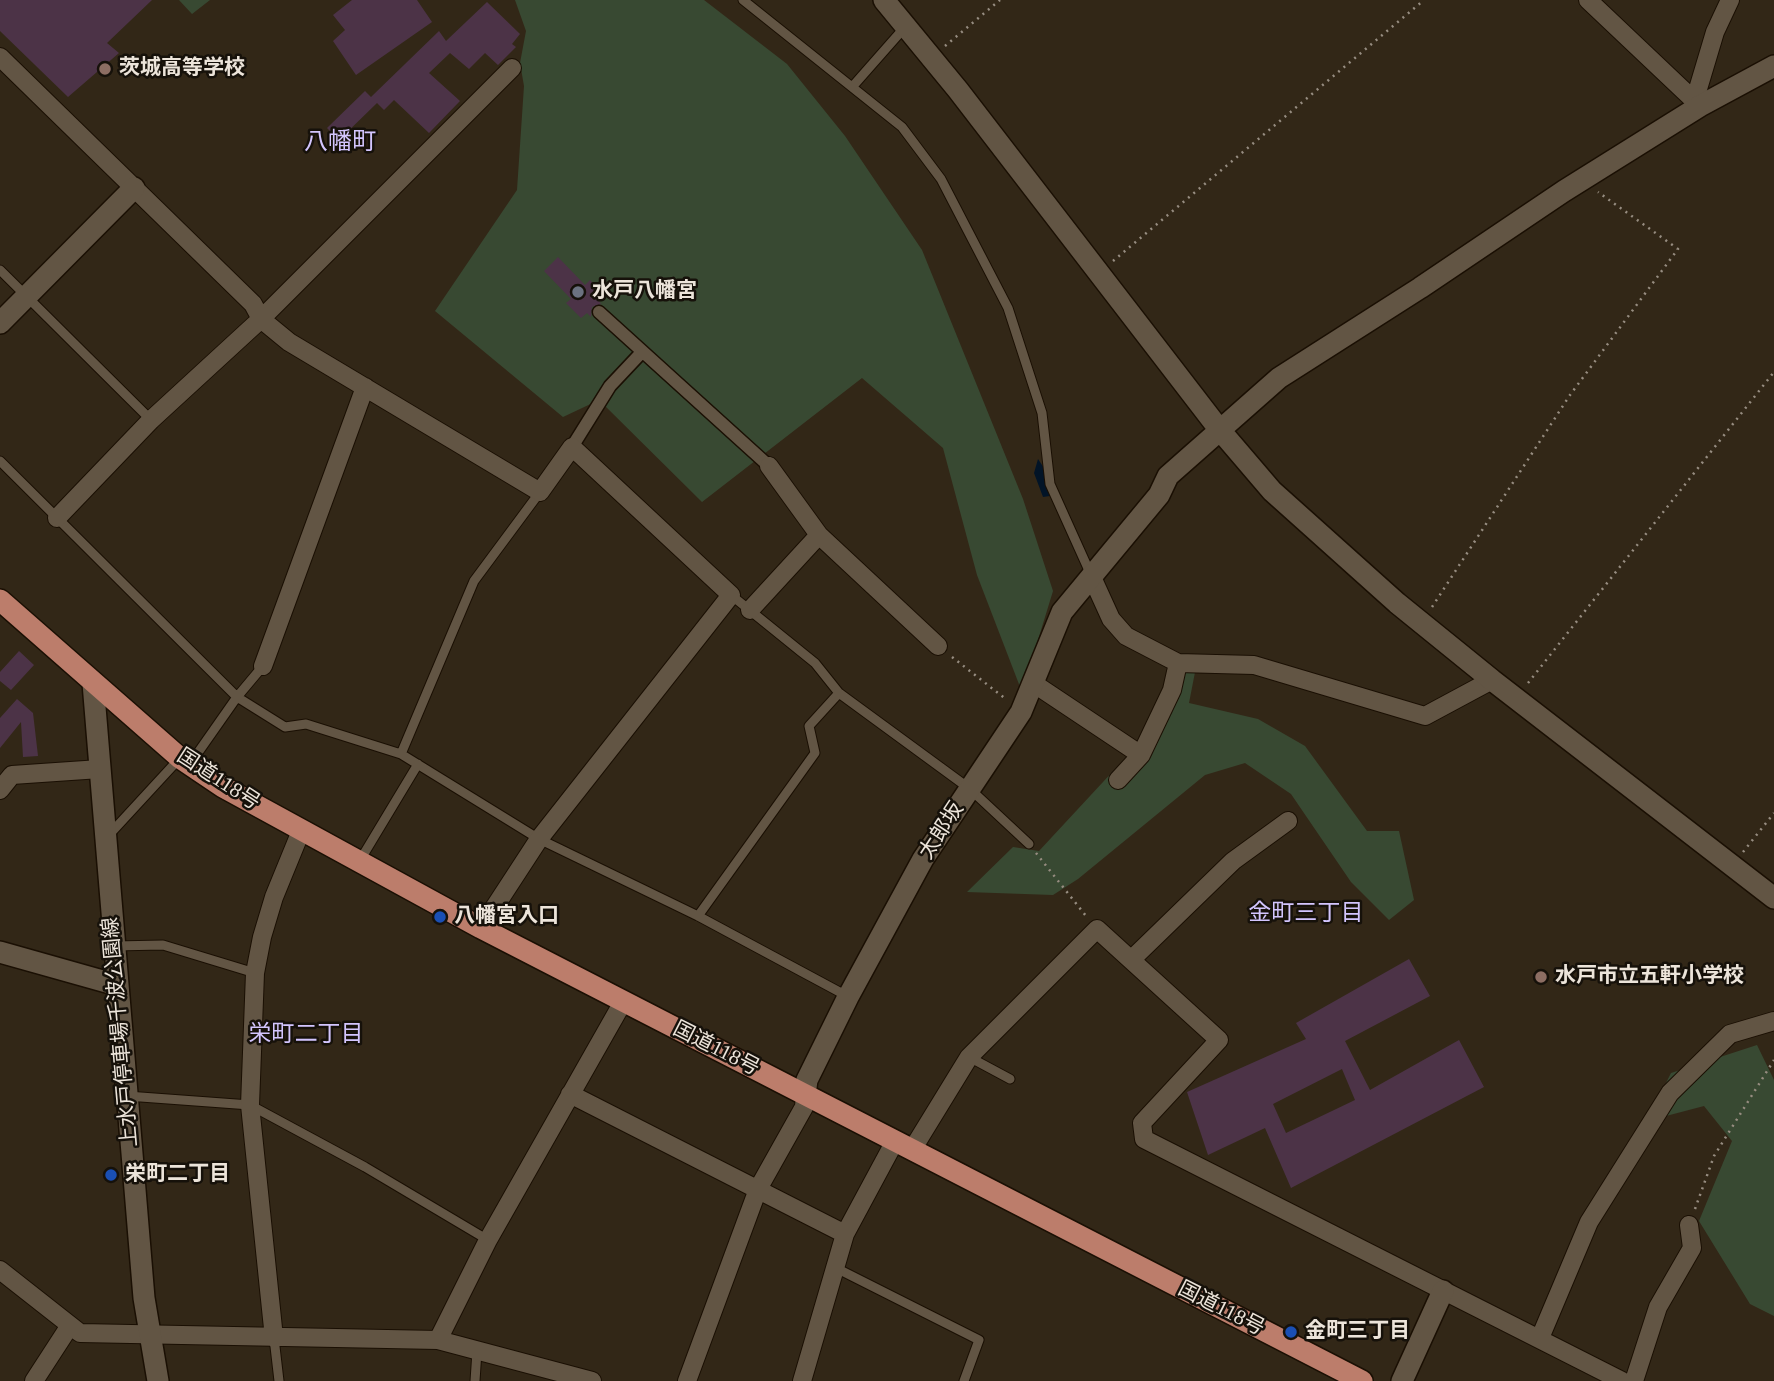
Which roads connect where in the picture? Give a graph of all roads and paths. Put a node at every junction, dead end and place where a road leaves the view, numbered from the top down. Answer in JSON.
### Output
{"nodes":[{"id":1,"x":743,"y":0,"type":"edge"},
{"id":2,"x":884,"y":0,"type":"edge"},
{"id":3,"x":1000,"y":0,"type":"edge"},
{"id":4,"x":1424,"y":0,"type":"edge"},
{"id":5,"x":1588,"y":0,"type":"edge"},
{"id":6,"x":1730,"y":0,"type":"edge"},
{"id":7,"x":906,"y":26,"type":"junction"},
{"id":8,"x":0,"y":57,"type":"edge"},
{"id":9,"x":932,"y":57,"type":"junction"},
{"id":10,"x":1774,"y":66,"type":"edge"},
{"id":11,"x":512,"y":68,"type":"dead end"},
{"id":12,"x":853,"y":86,"type":"junction"},
{"id":13,"x":1697,"y":102,"type":"junction"},
{"id":14,"x":1581,"y":180,"type":"junction"},
{"id":15,"x":134,"y":188,"type":"junction"},
{"id":16,"x":0,"y":270,"type":"edge"},
{"id":17,"x":1098,"y":274,"type":"junction"},
{"id":18,"x":26,"y":297,"type":"junction"},
{"id":19,"x":599,"y":312,"type":"dead end"},
{"id":20,"x":261,"y":319,"type":"junction"},
{"id":21,"x":0,"y":323,"type":"edge"},
{"id":22,"x":642,"y":352,"type":"junction"},
{"id":23,"x":1774,"y":372,"type":"edge"},
{"id":24,"x":365,"y":387,"type":"junction"},
{"id":25,"x":151,"y":420,"type":"junction"},
{"id":26,"x":1219,"y":429,"type":"junction"},
{"id":27,"x":572,"y":447,"type":"junction"},
{"id":28,"x":0,"y":461,"type":"edge"},
{"id":29,"x":769,"y":466,"type":"joint"},
{"id":30,"x":540,"y":492,"type":"junction"},
{"id":31,"x":57,"y":517,"type":"junction"},
{"id":32,"x":819,"y":535,"type":"junction"},
{"id":33,"x":1091,"y":575,"type":"junction"},
{"id":34,"x":731,"y":595,"type":"junction"},
{"id":35,"x":0,"y":600,"type":"edge"},
{"id":36,"x":750,"y":610,"type":"junction"},
{"id":37,"x":1422,"y":622,"type":"junction"},
{"id":38,"x":938,"y":646,"type":"joint"},
{"id":39,"x":1178,"y":663,"type":"junction"},
{"id":40,"x":263,"y":666,"type":"joint"},
{"id":41,"x":1492,"y":680,"type":"junction"},
{"id":42,"x":93,"y":683,"type":"junction"},
{"id":43,"x":1033,"y":683,"type":"junction"},
{"id":44,"x":839,"y":693,"type":"junction"},
{"id":45,"x":237,"y":697,"type":"junction"},
{"id":46,"x":1517,"y":697,"type":"junction"},
{"id":47,"x":1021,"y":712,"type":"junction"},
{"id":48,"x":401,"y":754,"type":"junction"},
{"id":49,"x":1141,"y":755,"type":"junction"},
{"id":50,"x":185,"y":761,"type":"junction"},
{"id":51,"x":418,"y":764,"type":"junction"},
{"id":52,"x":100,"y":769,"type":"junction"},
{"id":53,"x":6,"y":770,"type":"edge"},
{"id":54,"x":1118,"y":780,"type":"dead end"},
{"id":55,"x":970,"y":789,"type":"junction"},
{"id":56,"x":0,"y":790,"type":"edge"},
{"id":57,"x":1774,"y":813,"type":"edge"},
{"id":58,"x":1288,"y":821,"type":"dead end"},
{"id":59,"x":301,"y":831,"type":"junction"},
{"id":60,"x":106,"y":838,"type":"junction"},
{"id":61,"x":539,"y":839,"type":"junction"},
{"id":62,"x":1029,"y":844,"type":"joint"},
{"id":63,"x":359,"y":862,"type":"junction"},
{"id":64,"x":1732,"y":865,"type":"junction"},
{"id":65,"x":1774,"y":898,"type":"edge"},
{"id":66,"x":698,"y":916,"type":"junction"},
{"id":67,"x":481,"y":928,"type":"junction"},
{"id":68,"x":1097,"y":929,"type":"junction"},
{"id":69,"x":113,"y":946,"type":"junction"},
{"id":70,"x":0,"y":952,"type":"edge"},
{"id":71,"x":1132,"y":958,"type":"junction"},
{"id":72,"x":255,"y":973,"type":"junction"},
{"id":73,"x":117,"y":985,"type":"junction"},
{"id":74,"x":848,"y":997,"type":"junction"},
{"id":75,"x":623,"y":1002,"type":"junction"},
{"id":76,"x":1774,"y":1021,"type":"edge"},
{"id":77,"x":969,"y":1057,"type":"junction"},
{"id":78,"x":1774,"y":1059,"type":"edge"},
{"id":79,"x":1010,"y":1079,"type":"dead end"},
{"id":80,"x":570,"y":1094,"type":"junction"},
{"id":81,"x":805,"y":1095,"type":"junction"},
{"id":82,"x":125,"y":1096,"type":"junction"},
{"id":83,"x":250,"y":1105,"type":"junction"},
{"id":84,"x":903,"y":1146,"type":"junction"},
{"id":85,"x":758,"y":1189,"type":"junction"},
{"id":86,"x":1689,"y":1225,"type":"joint"},
{"id":87,"x":845,"y":1234,"type":"junction"},
{"id":88,"x":488,"y":1240,"type":"junction"},
{"id":89,"x":834,"y":1267,"type":"junction"},
{"id":90,"x":0,"y":1270,"type":"edge"},
{"id":91,"x":1443,"y":1291,"type":"junction"},
{"id":92,"x":69,"y":1327,"type":"junction"},
{"id":93,"x":148,"y":1335,"type":"junction"},
{"id":94,"x":274,"y":1338,"type":"junction"},
{"id":95,"x":1540,"y":1338,"type":"junction"},
{"id":96,"x":438,"y":1340,"type":"junction"},
{"id":97,"x":477,"y":1351,"type":"junction"},
{"id":98,"x":586,"y":1380,"type":"edge"},
{"id":99,"x":34,"y":1381,"type":"edge"},
{"id":100,"x":158,"y":1381,"type":"edge"},
{"id":101,"x":279,"y":1381,"type":"edge"},
{"id":102,"x":475,"y":1381,"type":"edge"},
{"id":103,"x":687,"y":1381,"type":"edge"},
{"id":104,"x":802,"y":1381,"type":"edge"},
{"id":105,"x":964,"y":1381,"type":"edge"},
{"id":106,"x":1362,"y":1381,"type":"edge"},
{"id":107,"x":1402,"y":1381,"type":"edge"},
{"id":108,"x":1622,"y":1381,"type":"edge"},
{"id":109,"x":1634,"y":1381,"type":"edge"}],
"edges":[{"from":1,"to":12,"type":"lane"},
{"from":2,"to":7,"type":"street"},
{"from":3,"to":9,"type":"path"},
{"from":4,"to":17,"type":"path"},
{"from":5,"to":13,"type":"street"},
{"from":6,"to":13,"type":"street"},
{"from":7,"to":9,"type":"street"},
{"from":7,"to":12,"type":"lane"},
{"from":8,"to":15,"type":"street"},
{"from":9,"to":17,"type":"street"},
{"from":10,"to":13,"type":"street","name":"太郎坂"},
{"from":11,"to":20,"type":"street"},
{"from":12,"to":33,"type":"lane"},
{"from":13,"to":14,"type":"street","name":"太郎坂"},
{"from":14,"to":26,"type":"street","name":"太郎坂"},
{"from":14,"to":37,"type":"path"},
{"from":15,"to":18,"type":"street"},
{"from":15,"to":20,"type":"street"},
{"from":16,"to":18,"type":"lane"},
{"from":17,"to":26,"type":"street"},
{"from":18,"to":21,"type":"street"},
{"from":18,"to":25,"type":"lane"},
{"from":19,"to":22,"type":"street"},
{"from":20,"to":24,"type":"street"},
{"from":20,"to":25,"type":"street"},
{"from":22,"to":27,"type":"street"},
{"from":22,"to":29,"type":"street"},
{"from":23,"to":46,"type":"path"},
{"from":24,"to":30,"type":"street"},
{"from":24,"to":40,"type":"street"},
{"from":25,"to":31,"type":"street"},
{"from":26,"to":33,"type":"street","name":"太郎坂"},
{"from":26,"to":37,"type":"street"},
{"from":27,"to":30,"type":"street"},
{"from":27,"to":34,"type":"street"},
{"from":28,"to":31,"type":"lane"},
{"from":29,"to":32,"type":"street"},
{"from":30,"to":48,"type":"lane"},
{"from":31,"to":45,"type":"lane"},
{"from":32,"to":36,"type":"street"},
{"from":32,"to":38,"type":"street"},
{"from":33,"to":39,"type":"street"},
{"from":33,"to":43,"type":"street","name":"太郎坂"},
{"from":34,"to":36,"type":"lane"},
{"from":34,"to":61,"type":"street"},
{"from":35,"to":42,"type":"highway","name":"国道118号"},
{"from":36,"to":44,"type":"lane"},
{"from":37,"to":41,"type":"street"},
{"from":38,"to":47,"type":"path"},
{"from":39,"to":41,"type":"street"},
{"from":39,"to":49,"type":"street"},
{"from":40,"to":45,"type":"lane"},
{"from":41,"to":46,"type":"street"},
{"from":42,"to":50,"type":"highway","name":"国道118号"},
{"from":42,"to":52,"type":"street","name":"上水戸停車場千波公園線"},
{"from":43,"to":47,"type":"street","name":"太郎坂"},
{"from":43,"to":49,"type":"street"},
{"from":44,"to":55,"type":"lane"},
{"from":44,"to":66,"type":"lane"},
{"from":45,"to":48,"type":"lane"},
{"from":45,"to":50,"type":"lane"},
{"from":46,"to":64,"type":"street"},
{"from":47,"to":55,"type":"street","name":"太郎坂"},
{"from":48,"to":51,"type":"lane"},
{"from":49,"to":54,"type":"street"},
{"from":50,"to":59,"type":"highway","name":"国道118号"},
{"from":50,"to":60,"type":"lane"},
{"from":51,"to":61,"type":"lane"},
{"from":51,"to":63,"type":"lane"},
{"from":52,"to":53,"type":"street"},
{"from":52,"to":60,"type":"street","name":"上水戸停車場千波公園線"},
{"from":53,"to":56,"type":"street"},
{"from":55,"to":62,"type":"lane"},
{"from":55,"to":74,"type":"street","name":"太郎坂"},
{"from":57,"to":64,"type":"path"},
{"from":58,"to":71,"type":"street"},
{"from":59,"to":63,"type":"highway","name":"国道118号"},
{"from":59,"to":72,"type":"street"},
{"from":60,"to":69,"type":"street","name":"上水戸停車場千波公園線"},
{"from":61,"to":66,"type":"lane"},
{"from":61,"to":67,"type":"street"},
{"from":62,"to":68,"type":"path"},
{"from":63,"to":67,"type":"highway","name":"国道118号"},
{"from":64,"to":65,"type":"street"},
{"from":66,"to":74,"type":"lane"},
{"from":67,"to":75,"type":"highway","name":"国道118号"},
{"from":68,"to":71,"type":"street"},
{"from":68,"to":77,"type":"street"},
{"from":69,"to":72,"type":"lane"},
{"from":69,"to":73,"type":"street","name":"上水戸停車場千波公園線"},
{"from":70,"to":73,"type":"street"},
{"from":71,"to":91,"type":"street"},
{"from":72,"to":83,"type":"street"},
{"from":73,"to":82,"type":"street","name":"上水戸停車場千波公園線"},
{"from":74,"to":81,"type":"street","name":"太郎坂"},
{"from":75,"to":80,"type":"street"},
{"from":75,"to":81,"type":"highway","name":"国道118号"},
{"from":76,"to":95,"type":"street"},
{"from":77,"to":79,"type":"lane"},
{"from":77,"to":84,"type":"street"},
{"from":78,"to":86,"type":"path"},
{"from":80,"to":85,"type":"street"},
{"from":80,"to":88,"type":"street"},
{"from":81,"to":84,"type":"highway","name":"国道118号"},
{"from":81,"to":85,"type":"street"},
{"from":82,"to":83,"type":"lane"},
{"from":82,"to":93,"type":"street","name":"上水戸停車場千波公園線"},
{"from":83,"to":88,"type":"lane"},
{"from":83,"to":94,"type":"street"},
{"from":84,"to":87,"type":"street"},
{"from":84,"to":106,"type":"highway","name":"国道118号"},
{"from":85,"to":87,"type":"street"},
{"from":85,"to":103,"type":"street"},
{"from":86,"to":109,"type":"street"},
{"from":87,"to":89,"type":"street"},
{"from":88,"to":96,"type":"street"},
{"from":89,"to":104,"type":"street"},
{"from":89,"to":105,"type":"lane"},
{"from":90,"to":92,"type":"street"},
{"from":91,"to":95,"type":"street"},
{"from":91,"to":107,"type":"street"},
{"from":92,"to":93,"type":"street"},
{"from":92,"to":99,"type":"street"},
{"from":93,"to":94,"type":"street"},
{"from":93,"to":100,"type":"street","name":"上水戸停車場千波公園線"},
{"from":94,"to":96,"type":"street"},
{"from":94,"to":101,"type":"lane"},
{"from":95,"to":108,"type":"street"},
{"from":96,"to":97,"type":"street"},
{"from":97,"to":98,"type":"street"},
{"from":97,"to":102,"type":"lane"}]}
